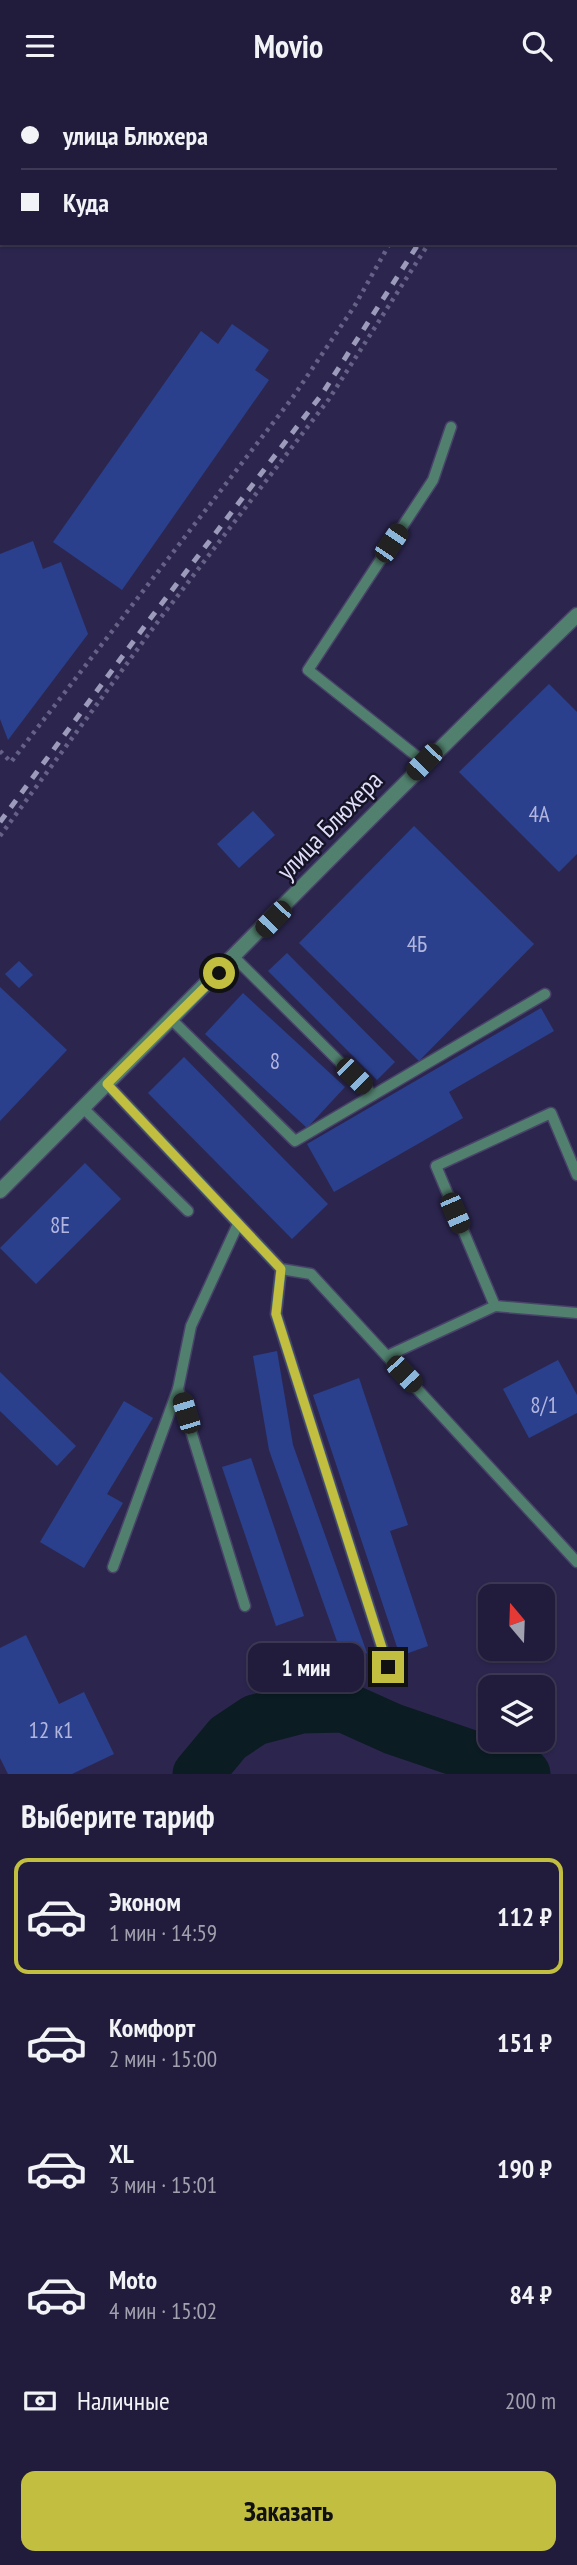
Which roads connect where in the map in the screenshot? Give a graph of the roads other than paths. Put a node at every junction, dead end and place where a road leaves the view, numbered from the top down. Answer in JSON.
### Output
{"nodes":[{"id":1,"x":451,"y":427,"type":"dead end"},
{"id":2,"x":577,"y":615,"type":"edge"},
{"id":3,"x":424,"y":762,"type":"junction"},
{"id":4,"x":235,"y":958,"type":"junction"},
{"id":5,"x":545,"y":994,"type":"dead end"},
{"id":6,"x":172,"y":1020,"type":"junction"},
{"id":7,"x":107,"y":1084,"type":"junction"},
{"id":8,"x":373,"y":1095,"type":"junction"},
{"id":9,"x":83,"y":1108,"type":"junction"},
{"id":10,"x":577,"y":1175,"type":"edge"},
{"id":11,"x":0,"y":1191,"type":"edge"},
{"id":12,"x":188,"y":1211,"type":"dead end"},
{"id":13,"x":237,"y":1224,"type":"junction"},
{"id":14,"x":281,"y":1269,"type":"junction"},
{"id":15,"x":495,"y":1306,"type":"junction"},
{"id":16,"x":577,"y":1313,"type":"edge"},
{"id":17,"x":387,"y":1356,"type":"junction"},
{"id":18,"x":178,"y":1389,"type":"junction"},
{"id":19,"x":577,"y":1562,"type":"edge"},
{"id":20,"x":113,"y":1567,"type":"dead end"},
{"id":21,"x":245,"y":1606,"type":"dead end"},
{"id":22,"x":388,"y":1667,"type":"dead end"}],
"edges":[{"from":1,"to":3,"type":"lane"},
{"from":2,"to":3,"type":"street","name":"улица Блюхера"},
{"from":3,"to":4,"type":"street","name":"улица Блюхера"},
{"from":4,"to":6,"type":"street","name":"улица Блюхера"},
{"from":4,"to":8,"type":"lane"},
{"from":5,"to":8,"type":"lane"},
{"from":6,"to":7,"type":"street","name":"улица Блюхера"},
{"from":6,"to":8,"type":"lane"},
{"from":7,"to":9,"type":"street","name":"улица Блюхера"},
{"from":7,"to":13,"type":"lane"},
{"from":9,"to":11,"type":"street","name":"улица Блюхера"},
{"from":9,"to":12,"type":"lane"},
{"from":10,"to":15,"type":"lane"},
{"from":13,"to":14,"type":"lane"},
{"from":13,"to":18,"type":"lane"},
{"from":14,"to":17,"type":"lane"},
{"from":14,"to":22,"type":"lane"},
{"from":15,"to":16,"type":"lane"},
{"from":15,"to":17,"type":"lane"},
{"from":17,"to":19,"type":"lane"},
{"from":18,"to":20,"type":"lane"},
{"from":18,"to":21,"type":"lane"}]}
